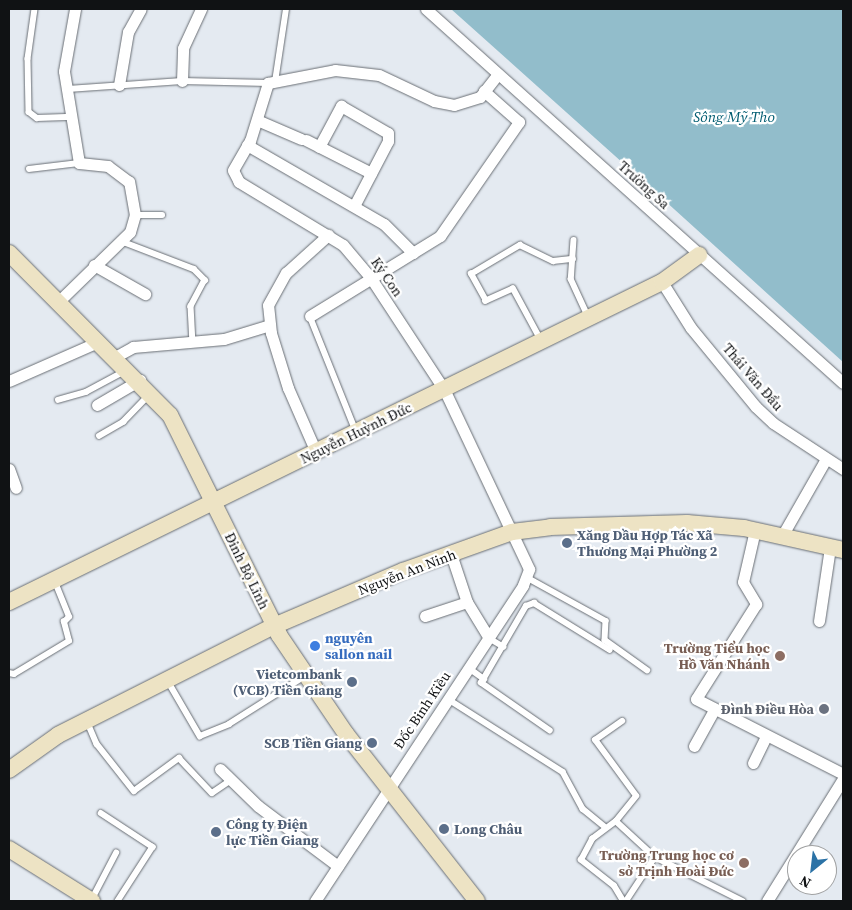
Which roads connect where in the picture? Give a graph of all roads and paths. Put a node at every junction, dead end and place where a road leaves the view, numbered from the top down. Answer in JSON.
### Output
{"nodes":[{"id":1,"x":35,"y":9,"type":"edge"},
{"id":2,"x":75,"y":9,"type":"edge"},
{"id":3,"x":141,"y":9,"type":"edge"},
{"id":4,"x":201,"y":9,"type":"edge"},
{"id":5,"x":286,"y":9,"type":"edge"},
{"id":6,"x":426,"y":9,"type":"edge"},
{"id":7,"x":498,"y":74,"type":"junction"},
{"id":8,"x":182,"y":81,"type":"junction"},
{"id":9,"x":271,"y":83,"type":"junction"},
{"id":10,"x":118,"y":85,"type":"junction"},
{"id":11,"x":68,"y":89,"type":"junction"},
{"id":12,"x":484,"y":92,"type":"junction"},
{"id":13,"x":75,"y":117,"type":"junction"},
{"id":14,"x":257,"y":120,"type":"junction"},
{"id":15,"x":247,"y":145,"type":"junction"},
{"id":16,"x":320,"y":147,"type":"junction"},
{"id":17,"x":79,"y":164,"type":"junction"},
{"id":18,"x":29,"y":169,"type":"dead end"},
{"id":19,"x":371,"y":173,"type":"junction"},
{"id":20,"x":354,"y":206,"type":"junction"},
{"id":21,"x":162,"y":214,"type":"dead end"},
{"id":22,"x":135,"y":215,"type":"junction"},
{"id":23,"x":328,"y":235,"type":"junction"},
{"id":24,"x":574,"y":240,"type":"dead end"},
{"id":25,"x":120,"y":241,"type":"junction"},
{"id":26,"x":9,"y":253,"type":"edge"},
{"id":27,"x":413,"y":253,"type":"junction"},
{"id":28,"x":699,"y":255,"type":"junction"},
{"id":29,"x":573,"y":260,"type":"junction"},
{"id":30,"x":94,"y":266,"type":"junction"},
{"id":31,"x":370,"y":277,"type":"junction"},
{"id":32,"x":662,"y":282,"type":"junction"},
{"id":33,"x":145,"y":294,"type":"dead end"},
{"id":34,"x":58,"y":302,"type":"junction"},
{"id":35,"x":310,"y":316,"type":"joint"},
{"id":36,"x":589,"y":318,"type":"junction"},
{"id":37,"x":270,"y":326,"type":"junction"},
{"id":38,"x":98,"y":342,"type":"junction"},
{"id":39,"x":193,"y":342,"type":"junction"},
{"id":40,"x":542,"y":342,"type":"junction"},
{"id":41,"x":115,"y":358,"type":"junction"},
{"id":42,"x":134,"y":375,"type":"junction"},
{"id":43,"x":9,"y":381,"type":"edge"},
{"id":44,"x":843,"y":384,"type":"edge"},
{"id":45,"x":445,"y":391,"type":"junction"},
{"id":46,"x":151,"y":392,"type":"junction"},
{"id":47,"x":58,"y":400,"type":"dead end"},
{"id":48,"x":98,"y":404,"type":"dead end"},
{"id":49,"x":356,"y":433,"type":"junction"},
{"id":50,"x":100,"y":436,"type":"dead end"},
{"id":51,"x":316,"y":452,"type":"junction"},
{"id":52,"x":826,"y":459,"type":"junction"},
{"id":53,"x":843,"y":468,"type":"edge"},
{"id":54,"x":9,"y":469,"type":"edge"},
{"id":55,"x":16,"y":488,"type":"dead end"},
{"id":56,"x":212,"y":502,"type":"junction"},
{"id":57,"x":754,"y":530,"type":"junction"},
{"id":58,"x":512,"y":532,"type":"junction"},
{"id":59,"x":782,"y":536,"type":"junction"},
{"id":60,"x":837,"y":548,"type":"edge"},
{"id":61,"x":451,"y":554,"type":"junction"},
{"id":62,"x":526,"y":577,"type":"junction"},
{"id":63,"x":54,"y":582,"type":"junction"},
{"id":64,"x":9,"y":602,"type":"edge"},
{"id":65,"x":467,"y":602,"type":"junction"},
{"id":66,"x":425,"y":616,"type":"dead end"},
{"id":67,"x":819,"y":621,"type":"dead end"},
{"id":68,"x":274,"y":626,"type":"junction"},
{"id":69,"x":489,"y":638,"type":"junction"},
{"id":70,"x":504,"y":647,"type":"junction"},
{"id":71,"x":610,"y":650,"type":"dead end"},
{"id":72,"x":469,"y":668,"type":"junction"},
{"id":73,"x":646,"y":670,"type":"dead end"},
{"id":74,"x":9,"y":672,"type":"edge"},
{"id":75,"x":305,"y":676,"type":"junction"},
{"id":76,"x":166,"y":679,"type":"junction"},
{"id":77,"x":484,"y":679,"type":"junction"},
{"id":78,"x":448,"y":699,"type":"junction"},
{"id":79,"x":714,"y":710,"type":"junction"},
{"id":80,"x":87,"y":720,"type":"junction"},
{"id":81,"x":622,"y":721,"type":"dead end"},
{"id":82,"x":550,"y":731,"type":"dead end"},
{"id":83,"x":766,"y":736,"type":"junction"},
{"id":84,"x":694,"y":746,"type":"dead end"},
{"id":85,"x":752,"y":762,"type":"dead end"},
{"id":86,"x":220,"y":769,"type":"dead end"},
{"id":87,"x":9,"y":770,"type":"edge"},
{"id":88,"x":843,"y":774,"type":"edge"},
{"id":89,"x":843,"y":779,"type":"edge"},
{"id":90,"x":231,"y":780,"type":"junction"},
{"id":91,"x":390,"y":786,"type":"junction"},
{"id":92,"x":101,"y":812,"type":"dead end"},
{"id":93,"x":616,"y":821,"type":"junction"},
{"id":94,"x":604,"y":826,"type":"junction"},
{"id":95,"x":9,"y":848,"type":"edge"},
{"id":96,"x":116,"y":853,"type":"dead end"},
{"id":97,"x":655,"y":857,"type":"junction"},
{"id":98,"x":338,"y":866,"type":"junction"},
{"id":99,"x":92,"y":901,"type":"edge"},
{"id":100,"x":118,"y":901,"type":"edge"},
{"id":101,"x":316,"y":901,"type":"edge"},
{"id":102,"x":477,"y":901,"type":"edge"},
{"id":103,"x":625,"y":901,"type":"edge"},
{"id":104,"x":743,"y":901,"type":"edge"},
{"id":105,"x":767,"y":901,"type":"edge"}],
"edges":[{"from":1,"to":13,"type":"lane"},
{"from":2,"to":11,"type":"street"},
{"from":3,"to":10,"type":"street"},
{"from":4,"to":8,"type":"street"},
{"from":5,"to":9,"type":"lane"},
{"from":6,"to":7,"type":"street","name":"Trường Sa"},
{"from":7,"to":12,"type":"street"},
{"from":7,"to":28,"type":"street","name":"Trường Sa"},
{"from":8,"to":9,"type":"lane"},
{"from":8,"to":10,"type":"lane"},
{"from":9,"to":12,"type":"street"},
{"from":9,"to":14,"type":"street","name":"Ký Con"},
{"from":10,"to":11,"type":"lane"},
{"from":11,"to":13,"type":"street"},
{"from":12,"to":27,"type":"street"},
{"from":13,"to":17,"type":"street"},
{"from":14,"to":15,"type":"street","name":"Ký Con"},
{"from":14,"to":16,"type":"street"},
{"from":15,"to":20,"type":"street"},
{"from":15,"to":23,"type":"street","name":"Ký Con"},
{"from":16,"to":19,"type":"street"},
{"from":16,"to":19,"type":"street"},
{"from":17,"to":18,"type":"lane"},
{"from":17,"to":22,"type":"street"},
{"from":19,"to":20,"type":"street"},
{"from":20,"to":27,"type":"street"},
{"from":21,"to":22,"type":"lane"},
{"from":22,"to":25,"type":"street"},
{"from":23,"to":31,"type":"street","name":"Ký Con"},
{"from":23,"to":37,"type":"street"},
{"from":24,"to":29,"type":"lane"},
{"from":25,"to":30,"type":"street"},
{"from":25,"to":39,"type":"lane"},
{"from":26,"to":34,"type":"street","name":"Đinh Bộ Lĩnh"},
{"from":27,"to":31,"type":"street"},
{"from":28,"to":32,"type":"street","name":"Nguyễn Huỳnh Đức"},
{"from":28,"to":44,"type":"street","name":"Trường Sa"},
{"from":29,"to":36,"type":"lane"},
{"from":29,"to":40,"type":"lane"},
{"from":30,"to":33,"type":"street"},
{"from":30,"to":34,"type":"street"},
{"from":31,"to":35,"type":"street"},
{"from":31,"to":45,"type":"street","name":"Ký Con"},
{"from":32,"to":36,"type":"street","name":"Nguyễn Huỳnh Đức"},
{"from":32,"to":52,"type":"street","name":"Thái Văn Đẩu"},
{"from":34,"to":38,"type":"street","name":"Đinh Bộ Lĩnh"},
{"from":35,"to":49,"type":"lane"},
{"from":36,"to":40,"type":"street","name":"Nguyễn Huỳnh Đức"},
{"from":37,"to":39,"type":"street"},
{"from":37,"to":51,"type":"street"},
{"from":38,"to":41,"type":"street","name":"Đinh Bộ Lĩnh"},
{"from":38,"to":43,"type":"street"},
{"from":39,"to":41,"type":"street"},
{"from":40,"to":45,"type":"street","name":"Nguyễn Huỳnh Đức"},
{"from":41,"to":42,"type":"street","name":"Đinh Bộ Lĩnh"},
{"from":42,"to":46,"type":"street","name":"Đinh Bộ Lĩnh"},
{"from":42,"to":47,"type":"lane"},
{"from":42,"to":48,"type":"street"},
{"from":45,"to":49,"type":"street","name":"Nguyễn Huỳnh Đức"},
{"from":45,"to":58,"type":"street","name":"Ký Con"},
{"from":46,"to":50,"type":"lane"},
{"from":46,"to":56,"type":"street","name":"Đinh Bộ Lĩnh"},
{"from":49,"to":51,"type":"street","name":"Nguyễn Huỳnh Đức"},
{"from":51,"to":56,"type":"street","name":"Nguyễn Huỳnh Đức"},
{"from":52,"to":53,"type":"street","name":"Thái Văn Đẩu"},
{"from":52,"to":59,"type":"street"},
{"from":54,"to":55,"type":"street"},
{"from":56,"to":63,"type":"street","name":"Nguyễn Huỳnh Đức"},
{"from":56,"to":68,"type":"street","name":"Đinh Bộ Lĩnh"},
{"from":57,"to":58,"type":"street","name":"Nguyễn An Ninh"},
{"from":57,"to":59,"type":"street","name":"Nguyễn An Ninh"},
{"from":57,"to":79,"type":"street"},
{"from":58,"to":61,"type":"street","name":"Nguyễn An Ninh"},
{"from":58,"to":62,"type":"street"},
{"from":59,"to":60,"type":"street","name":"Nguyễn An Ninh"},
{"from":60,"to":67,"type":"street"},
{"from":61,"to":65,"type":"street"},
{"from":61,"to":68,"type":"street","name":"Nguyễn An Ninh"},
{"from":62,"to":69,"type":"street","name":"Đốc Binh Kiều"},
{"from":62,"to":73,"type":"lane"},
{"from":63,"to":64,"type":"street","name":"Nguyễn Huỳnh Đức"},
{"from":63,"to":74,"type":"lane"},
{"from":65,"to":66,"type":"street"},
{"from":65,"to":69,"type":"street"},
{"from":68,"to":75,"type":"street","name":"Đinh Bộ Lĩnh"},
{"from":68,"to":76,"type":"street","name":"Nguyễn An Ninh"},
{"from":69,"to":70,"type":"lane"},
{"from":69,"to":72,"type":"street","name":"Đốc Binh Kiều"},
{"from":70,"to":71,"type":"lane"},
{"from":70,"to":77,"type":"lane"},
{"from":72,"to":77,"type":"lane"},
{"from":72,"to":78,"type":"street","name":"Đốc Binh Kiều"},
{"from":75,"to":76,"type":"lane"},
{"from":75,"to":91,"type":"street","name":"Đinh Bộ Lĩnh"},
{"from":76,"to":80,"type":"street","name":"Nguyễn An Ninh"},
{"from":77,"to":82,"type":"lane"},
{"from":78,"to":91,"type":"street","name":"Đốc Binh Kiều"},
{"from":78,"to":94,"type":"lane"},
{"from":79,"to":83,"type":"street"},
{"from":79,"to":84,"type":"street"},
{"from":80,"to":87,"type":"street","name":"Nguyễn An Ninh"},
{"from":80,"to":90,"type":"lane"},
{"from":81,"to":93,"type":"lane"},
{"from":83,"to":85,"type":"street"},
{"from":83,"to":88,"type":"street"},
{"from":86,"to":90,"type":"street"},
{"from":89,"to":105,"type":"street"},
{"from":90,"to":98,"type":"street"},
{"from":91,"to":98,"type":"street","name":"Đốc Binh Kiều"},
{"from":91,"to":102,"type":"street","name":"Đinh Bộ Lĩnh"},
{"from":92,"to":100,"type":"lane"},
{"from":93,"to":94,"type":"lane"},
{"from":93,"to":97,"type":"lane"},
{"from":94,"to":103,"type":"lane"},
{"from":95,"to":99,"type":"street"},
{"from":96,"to":99,"type":"lane"},
{"from":97,"to":103,"type":"lane"},
{"from":97,"to":104,"type":"lane"},
{"from":98,"to":101,"type":"street","name":"Đốc Binh Kiều"}]}
